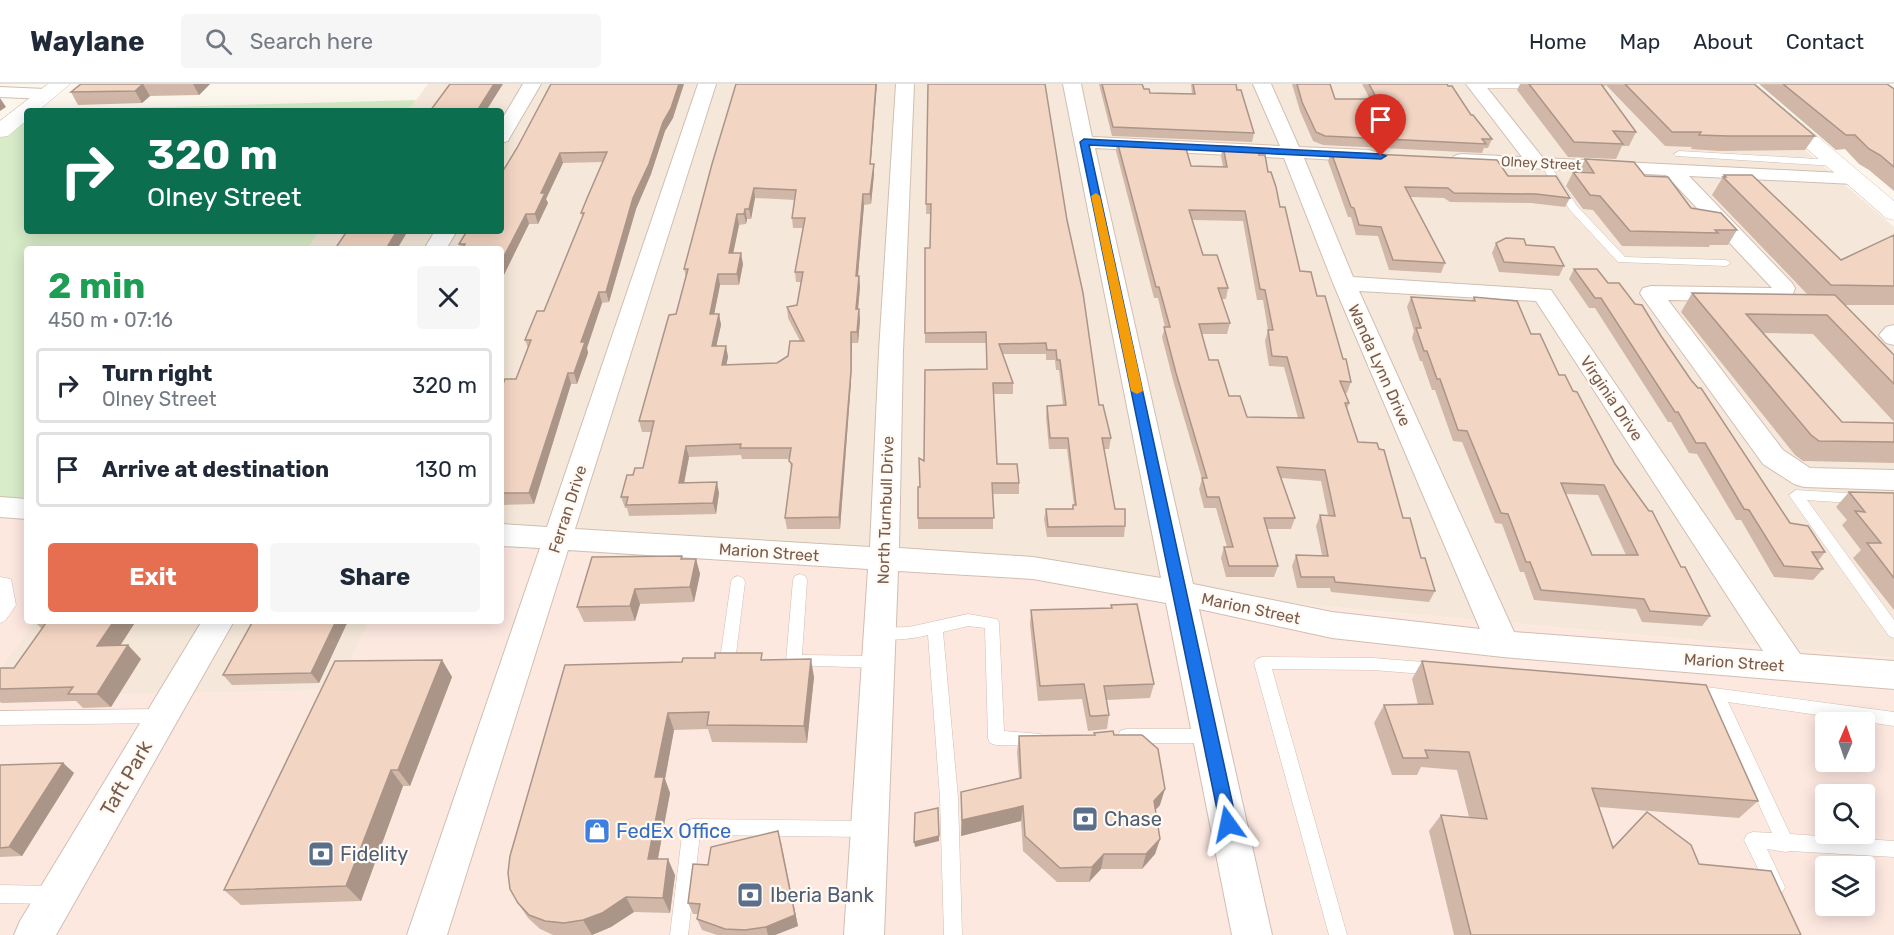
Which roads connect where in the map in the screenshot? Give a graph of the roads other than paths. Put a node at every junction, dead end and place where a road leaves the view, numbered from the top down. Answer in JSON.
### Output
{"nodes":[{"id":1,"x":532,"y":84,"type":"edge"},
{"id":2,"x":707,"y":84,"type":"edge"},
{"id":3,"x":905,"y":84,"type":"edge"},
{"id":4,"x":1072,"y":84,"type":"edge"},
{"id":5,"x":1262,"y":84,"type":"edge"},
{"id":6,"x":1743,"y":84,"type":"edge"},
{"id":7,"x":1476,"y":85,"type":"edge"},
{"id":8,"x":1524,"y":86,"type":"dead end"},
{"id":9,"x":53,"y":89,"type":"edge"},
{"id":10,"x":0,"y":92,"type":"edge"},
{"id":11,"x":30,"y":108,"type":"edge"},
{"id":12,"x":24,"y":113,"type":"edge"},
{"id":13,"x":0,"y":132,"type":"edge"},
{"id":14,"x":504,"y":132,"type":"edge"},
{"id":15,"x":1084,"y":142,"type":"junction"},
{"id":16,"x":1292,"y":153,"type":"junction"},
{"id":17,"x":1385,"y":157,"type":"edge"},
{"id":18,"x":1444,"y":159,"type":"edge"},
{"id":19,"x":1675,"y":162,"type":"junction"},
{"id":20,"x":1541,"y":163,"type":"junction"},
{"id":21,"x":1835,"y":163,"type":"junction"},
{"id":22,"x":1854,"y":178,"type":"junction"},
{"id":23,"x":1894,"y":213,"type":"edge"},
{"id":24,"x":1726,"y":263,"type":"dead end"},
{"id":25,"x":1344,"y":284,"type":"junction"},
{"id":26,"x":1894,"y":332,"type":"edge"},
{"id":27,"x":1894,"y":338,"type":"edge"},
{"id":28,"x":1894,"y":480,"type":"edge"},
{"id":29,"x":1894,"y":501,"type":"edge"},
{"id":30,"x":0,"y":507,"type":"edge"},
{"id":31,"x":24,"y":509,"type":"edge"},
{"id":32,"x":504,"y":535,"type":"edge"},
{"id":33,"x":557,"y":538,"type":"junction"},
{"id":34,"x":884,"y":559,"type":"junction"},
{"id":35,"x":800,"y":580,"type":"dead end"},
{"id":36,"x":738,"y":582,"type":"dead end"},
{"id":37,"x":0,"y":583,"type":"edge"},
{"id":38,"x":1179,"y":593,"type":"junction"},
{"id":39,"x":0,"y":617,"type":"edge"},
{"id":40,"x":216,"y":624,"type":"edge"},
{"id":41,"x":935,"y":627,"type":"junction"},
{"id":42,"x":880,"y":632,"type":"junction"},
{"id":43,"x":1894,"y":632,"type":"edge"},
{"id":44,"x":1503,"y":644,"type":"junction"},
{"id":45,"x":750,"y":660,"type":"edge"},
{"id":46,"x":879,"y":662,"type":"junction"},
{"id":47,"x":1791,"y":667,"type":"junction"},
{"id":48,"x":1454,"y":671,"type":"edge"},
{"id":49,"x":1894,"y":675,"type":"edge"},
{"id":50,"x":1672,"y":691,"type":"edge"},
{"id":51,"x":1716,"y":694,"type":"junction"},
{"id":52,"x":162,"y":716,"type":"junction"},
{"id":53,"x":0,"y":718,"type":"edge"},
{"id":54,"x":1894,"y":718,"type":"edge"},
{"id":55,"x":1210,"y":736,"type":"junction"},
{"id":56,"x":1109,"y":738,"type":"edge"},
{"id":57,"x":1050,"y":739,"type":"edge"},
{"id":58,"x":870,"y":829,"type":"junction"},
{"id":59,"x":1786,"y":844,"type":"junction"},
{"id":60,"x":1894,"y":849,"type":"edge"},
{"id":61,"x":0,"y":894,"type":"edge"},
{"id":62,"x":57,"y":895,"type":"junction"},
{"id":63,"x":1783,"y":903,"type":"edge"},
{"id":64,"x":34,"y":935,"type":"edge"},
{"id":65,"x":427,"y":935,"type":"edge"},
{"id":66,"x":679,"y":935,"type":"edge"},
{"id":67,"x":864,"y":935,"type":"edge"},
{"id":68,"x":953,"y":935,"type":"edge"},
{"id":69,"x":1252,"y":935,"type":"edge"},
{"id":70,"x":1338,"y":935,"type":"edge"}],
"edges":[{"from":1,"to":14,"type":"street"},
{"from":2,"to":33,"type":"street","name":"Ferran Drive"},
{"from":3,"to":34,"type":"street","name":"North Turnbull Drive"},
{"from":4,"to":15,"type":"street"},
{"from":5,"to":16,"type":"street","name":"Wanda Lynn Drive"},
{"from":6,"to":21,"type":"street"},
{"from":7,"to":8,"type":"lane"},
{"from":7,"to":20,"type":"street"},
{"from":9,"to":10,"type":"street"},
{"from":9,"to":11,"type":"street"},
{"from":12,"to":13,"type":"street"},
{"from":15,"to":16,"type":"street"},
{"from":15,"to":38,"type":"street"},
{"from":16,"to":17,"type":"street"},
{"from":16,"to":25,"type":"street","name":"Wanda Lynn Drive"},
{"from":18,"to":20,"type":"street","name":"Olney Street"},
{"from":19,"to":20,"type":"street","name":"Olney Street"},
{"from":19,"to":21,"type":"lane"},
{"from":19,"to":22,"type":"street","name":"Olney Street"},
{"from":19,"to":28,"type":"street"},
{"from":20,"to":24,"type":"lane"},
{"from":21,"to":22,"type":"street"},
{"from":22,"to":23,"type":"street"},
{"from":25,"to":44,"type":"street","name":"Wanda Lynn Drive"},
{"from":25,"to":47,"type":"street","name":"Virginia Drive"},
{"from":26,"to":27,"type":"street"},
{"from":29,"to":43,"type":"lane"},
{"from":30,"to":31,"type":"street"},
{"from":32,"to":33,"type":"street","name":"Marion Street"},
{"from":33,"to":34,"type":"street","name":"Marion Street"},
{"from":33,"to":65,"type":"street","name":"Ferran Drive"},
{"from":34,"to":38,"type":"street","name":"Marion Street"},
{"from":34,"to":42,"type":"street","name":"North Turnbull Drive"},
{"from":35,"to":46,"type":"lane"},
{"from":36,"to":45,"type":"lane"},
{"from":37,"to":39,"type":"lane"},
{"from":38,"to":44,"type":"street","name":"Marion Street"},
{"from":38,"to":55,"type":"street"},
{"from":40,"to":52,"type":"street","name":"Taft Park"},
{"from":41,"to":42,"type":"lane"},
{"from":41,"to":57,"type":"lane"},
{"from":41,"to":68,"type":"lane"},
{"from":42,"to":46,"type":"street","name":"North Turnbull Drive"},
{"from":44,"to":47,"type":"street","name":"Marion Street"},
{"from":46,"to":58,"type":"street","name":"North Turnbull Drive"},
{"from":47,"to":49,"type":"street","name":"Marion Street"},
{"from":48,"to":70,"type":"lane"},
{"from":50,"to":51,"type":"lane"},
{"from":51,"to":54,"type":"lane"},
{"from":51,"to":59,"type":"lane"},
{"from":52,"to":53,"type":"lane"},
{"from":52,"to":62,"type":"street","name":"Taft Park"},
{"from":55,"to":56,"type":"lane"},
{"from":55,"to":69,"type":"street"},
{"from":58,"to":66,"type":"lane"},
{"from":58,"to":67,"type":"street","name":"North Turnbull Drive"},
{"from":59,"to":60,"type":"lane"},
{"from":59,"to":63,"type":"lane"},
{"from":61,"to":62,"type":"lane"},
{"from":62,"to":64,"type":"street","name":"Taft Park"}]}
